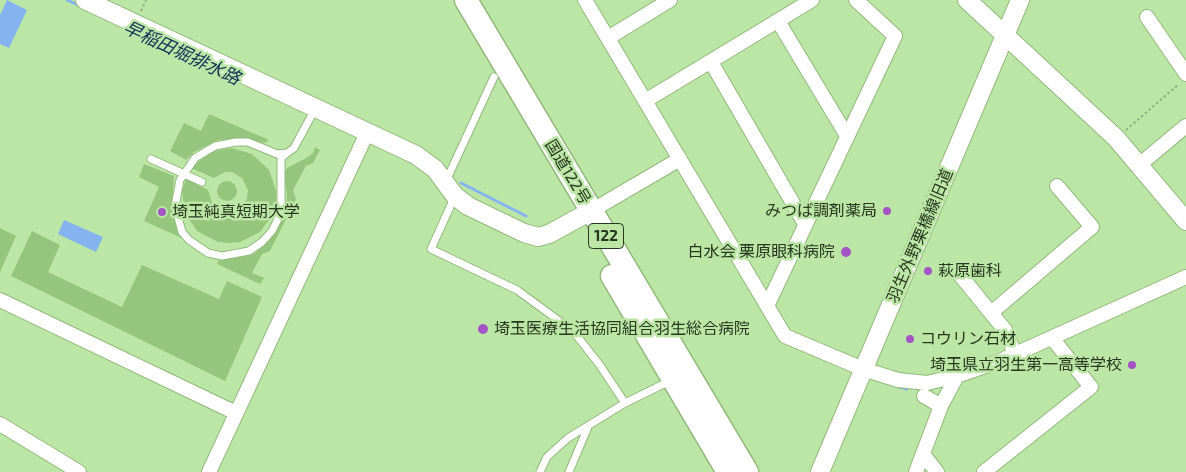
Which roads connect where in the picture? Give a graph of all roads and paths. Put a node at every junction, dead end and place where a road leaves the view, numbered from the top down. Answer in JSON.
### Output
{"nodes":[{"id":1,"x":84,"y":0,"type":"edge"},
{"id":2,"x":449,"y":0,"type":"edge"},
{"id":3,"x":466,"y":0,"type":"edge"},
{"id":4,"x":585,"y":0,"type":"edge"},
{"id":5,"x":670,"y":0,"type":"edge"},
{"id":6,"x":812,"y":0,"type":"edge"},
{"id":7,"x":856,"y":0,"type":"edge"},
{"id":8,"x":967,"y":0,"type":"edge"},
{"id":9,"x":1020,"y":0,"type":"edge"},
{"id":10,"x":1147,"y":17,"type":"dead end"},
{"id":11,"x":778,"y":21,"type":"junction"},
{"id":12,"x":1006,"y":36,"type":"junction"},
{"id":13,"x":608,"y":38,"type":"junction"},
{"id":14,"x":711,"y":62,"type":"junction"},
{"id":15,"x":494,"y":77,"type":"junction"},
{"id":16,"x":1182,"y":79,"type":"edge"},
{"id":17,"x":645,"y":101,"type":"junction"},
{"id":18,"x":315,"y":108,"type":"junction"},
{"id":19,"x":1186,"y":126,"type":"edge"},
{"id":20,"x":367,"y":133,"type":"junction"},
{"id":21,"x":847,"y":136,"type":"junction"},
{"id":22,"x":1116,"y":138,"type":"junction"},
{"id":23,"x":288,"y":153,"type":"junction"},
{"id":24,"x":152,"y":159,"type":"dead end"},
{"id":25,"x":680,"y":159,"type":"junction"},
{"id":26,"x":1138,"y":166,"type":"junction"},
{"id":27,"x":183,"y":172,"type":"junction"},
{"id":28,"x":202,"y":182,"type":"dead end"},
{"id":29,"x":1057,"y":186,"type":"dead end"},
{"id":30,"x":450,"y":189,"type":"junction"},
{"id":31,"x":584,"y":214,"type":"junction"},
{"id":32,"x":1186,"y":221,"type":"edge"},
{"id":33,"x":805,"y":224,"type":"junction"},
{"id":34,"x":956,"y":270,"type":"dead end"},
{"id":35,"x":1186,"y":276,"type":"edge"},
{"id":36,"x":1,"y":304,"type":"edge"},
{"id":37,"x":767,"y":306,"type":"junction"},
{"id":38,"x":991,"y":313,"type":"junction"},
{"id":39,"x":1052,"y":338,"type":"junction"},
{"id":40,"x":1015,"y":354,"type":"junction"},
{"id":41,"x":862,"y":369,"type":"junction"},
{"id":42,"x":957,"y":376,"type":"junction"},
{"id":43,"x":673,"y":380,"type":"junction"},
{"id":44,"x":924,"y":396,"type":"dead end"},
{"id":45,"x":625,"y":403,"type":"junction"},
{"id":46,"x":940,"y":406,"type":"junction"},
{"id":47,"x":236,"y":413,"type":"junction"},
{"id":48,"x":0,"y":424,"type":"edge"},
{"id":49,"x":588,"y":426,"type":"junction"},
{"id":50,"x":923,"y":454,"type":"junction"},
{"id":51,"x":79,"y":472,"type":"edge"},
{"id":52,"x":209,"y":472,"type":"edge"},
{"id":53,"x":540,"y":472,"type":"edge"},
{"id":54,"x":569,"y":472,"type":"edge"},
{"id":55,"x":728,"y":472,"type":"edge"},
{"id":56,"x":747,"y":472,"type":"edge"},
{"id":57,"x":820,"y":472,"type":"edge"},
{"id":58,"x":916,"y":472,"type":"edge"},
{"id":59,"x":937,"y":472,"type":"edge"},
{"id":60,"x":984,"y":472,"type":"edge"}],
"edges":[{"from":1,"to":18,"type":"street"},
{"from":2,"to":15,"type":"highway","name":"国道122号","number":"122"},
{"from":3,"to":31,"type":"highway","name":"国道122号","number":"122"},
{"from":4,"to":13,"type":"street"},
{"from":5,"to":13,"type":"street"},
{"from":6,"to":11,"type":"street"},
{"from":7,"to":21,"type":"street"},
{"from":8,"to":12,"type":"street"},
{"from":9,"to":12,"type":"street","name":"羽生外野栗橋線旧道"},
{"from":10,"to":16,"type":"street"},
{"from":11,"to":14,"type":"street"},
{"from":11,"to":21,"type":"street"},
{"from":12,"to":22,"type":"street"},
{"from":12,"to":41,"type":"street","name":"羽生外野栗橋線旧道"},
{"from":13,"to":17,"type":"street"},
{"from":14,"to":17,"type":"street"},
{"from":14,"to":33,"type":"street"},
{"from":15,"to":30,"type":"lane"},
{"from":15,"to":31,"type":"highway","name":"国道122号","number":"122"},
{"from":16,"to":22,"type":"path"},
{"from":17,"to":25,"type":"street"},
{"from":18,"to":20,"type":"street"},
{"from":18,"to":23,"type":"lane"},
{"from":19,"to":26,"type":"street"},
{"from":20,"to":30,"type":"street"},
{"from":20,"to":47,"type":"street"},
{"from":21,"to":33,"type":"street"},
{"from":22,"to":26,"type":"street"},
{"from":23,"to":27,"type":"lane"},
{"from":23,"to":27,"type":"lane"},
{"from":24,"to":27,"type":"lane"},
{"from":25,"to":31,"type":"street"},
{"from":25,"to":37,"type":"street"},
{"from":26,"to":32,"type":"street"},
{"from":27,"to":28,"type":"lane"},
{"from":29,"to":38,"type":"street"},
{"from":30,"to":31,"type":"street"},
{"from":30,"to":45,"type":"lane"},
{"from":31,"to":43,"type":"highway","name":"国道122号","number":"122"},
{"from":31,"to":56,"type":"highway","name":"国道122号","number":"122"},
{"from":33,"to":37,"type":"street"},
{"from":34,"to":38,"type":"street"},
{"from":35,"to":39,"type":"street"},
{"from":36,"to":47,"type":"street"},
{"from":37,"to":41,"type":"street"},
{"from":38,"to":40,"type":"street"},
{"from":39,"to":40,"type":"street"},
{"from":39,"to":60,"type":"street"},
{"from":40,"to":42,"type":"street"},
{"from":41,"to":42,"type":"street"},
{"from":41,"to":57,"type":"street","name":"羽生外野栗橋線旧道"},
{"from":42,"to":46,"type":"street"},
{"from":43,"to":45,"type":"lane"},
{"from":43,"to":55,"type":"highway","name":"国道122号","number":"122"},
{"from":44,"to":46,"type":"street"},
{"from":45,"to":49,"type":"lane"},
{"from":46,"to":50,"type":"street"},
{"from":47,"to":52,"type":"street"},
{"from":48,"to":51,"type":"street"},
{"from":49,"to":53,"type":"lane"},
{"from":49,"to":54,"type":"lane"},
{"from":50,"to":58,"type":"street"},
{"from":50,"to":59,"type":"street"}]}
